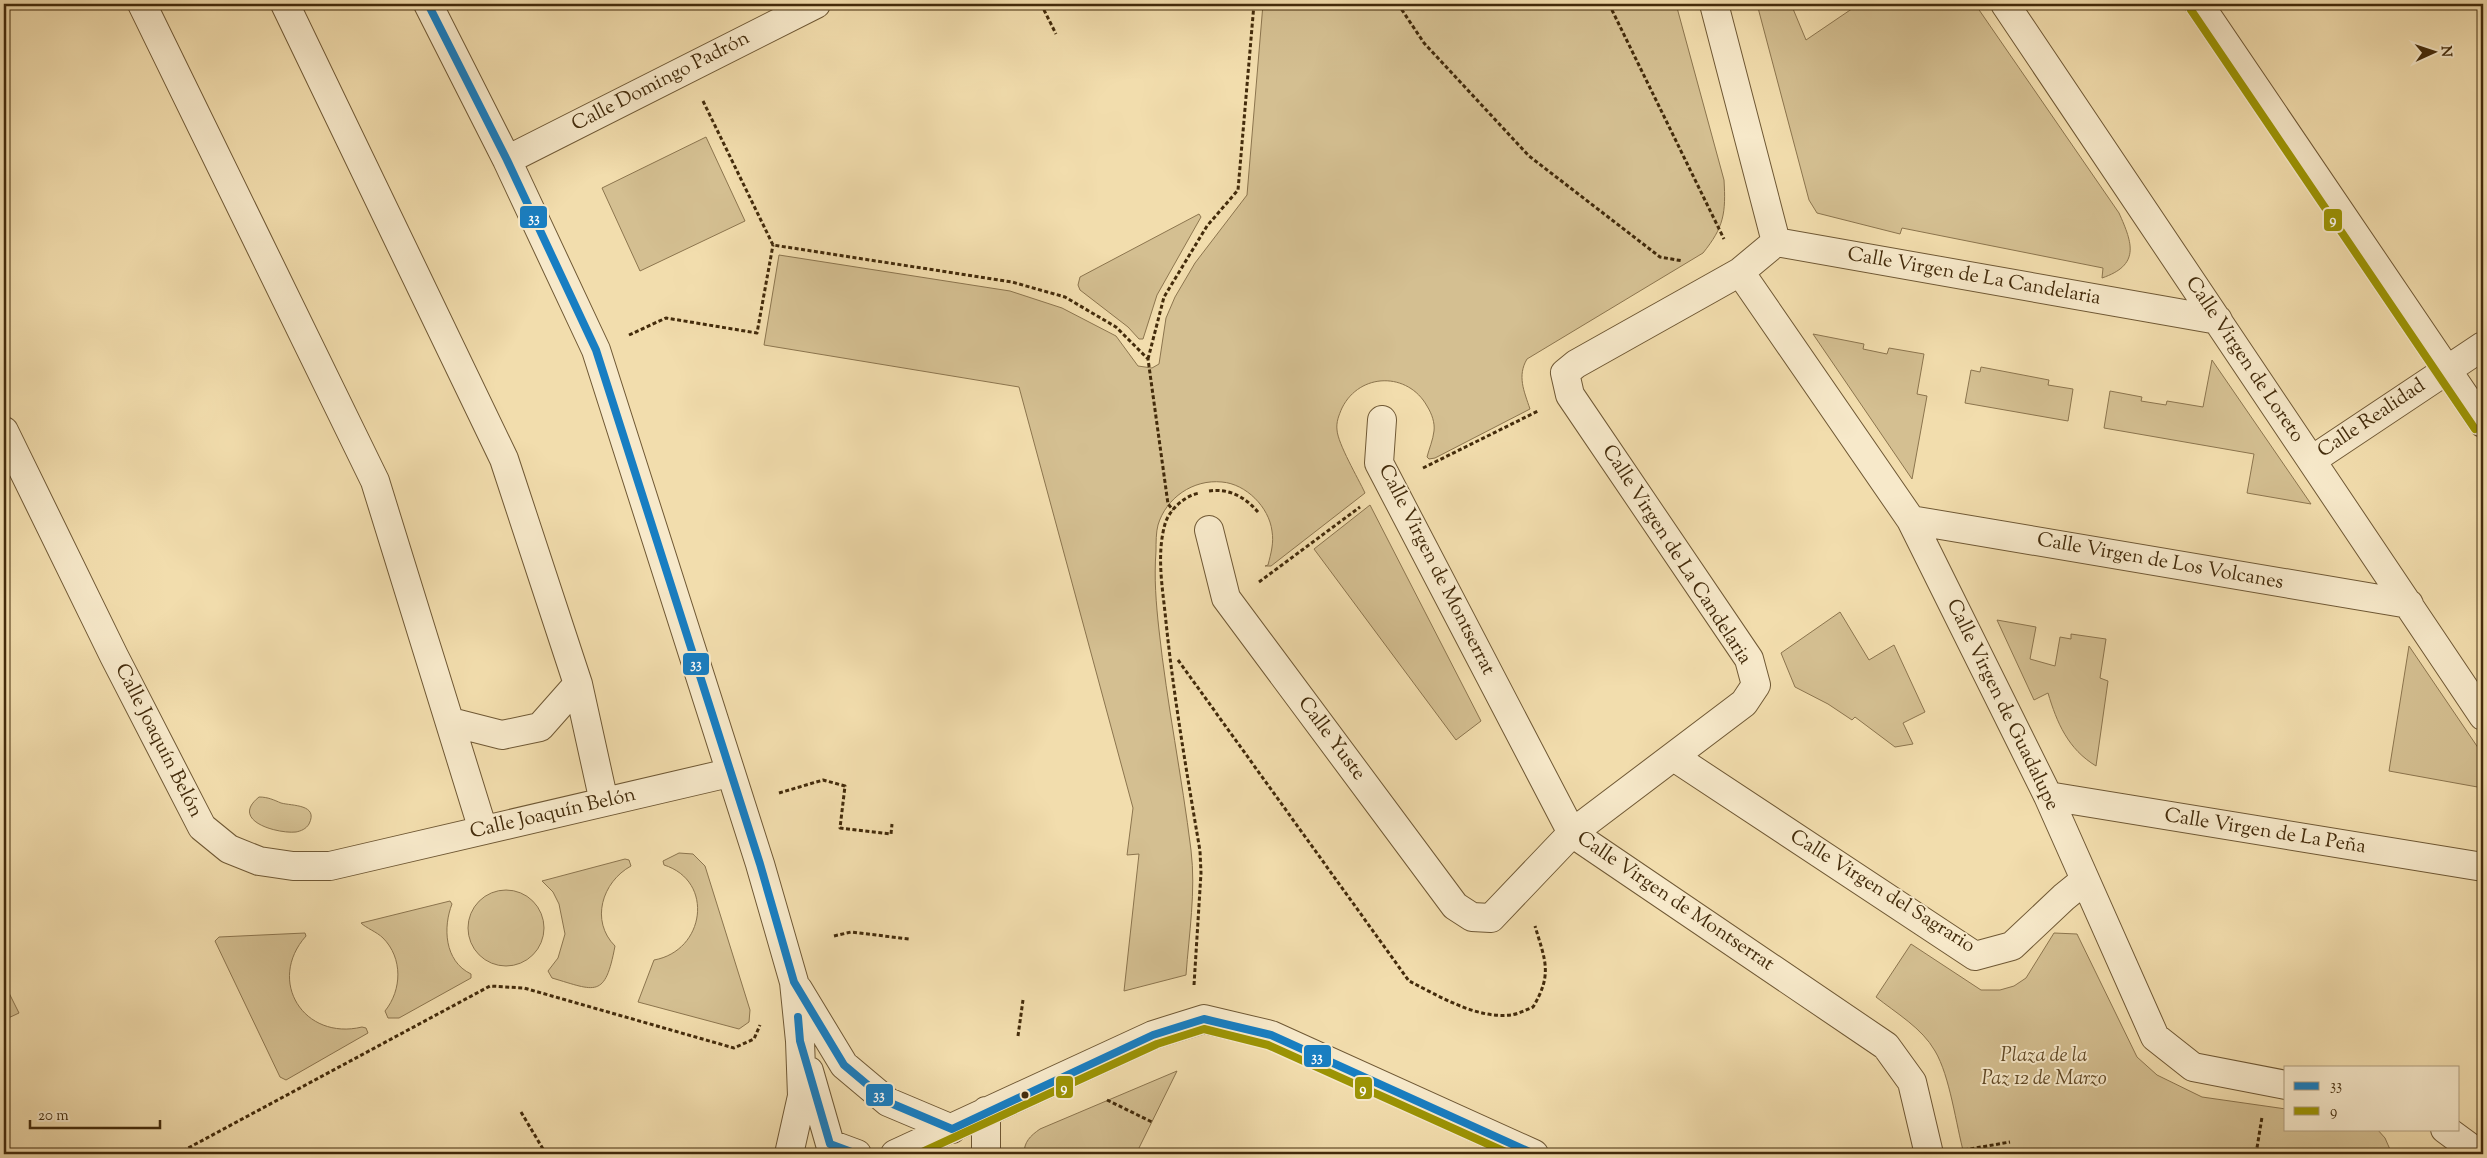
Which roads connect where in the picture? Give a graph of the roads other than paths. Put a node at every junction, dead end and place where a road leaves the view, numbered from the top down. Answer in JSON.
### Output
{"nodes":[{"id":1,"x":142,"y":4,"type":"edge"},
{"id":2,"x":285,"y":4,"type":"edge"},
{"id":3,"x":428,"y":4,"type":"edge"},
{"id":4,"x":816,"y":4,"type":"edge"},
{"id":5,"x":1714,"y":4,"type":"edge"},
{"id":6,"x":2005,"y":4,"type":"edge"},
{"id":7,"x":2199,"y":4,"type":"edge"},
{"id":8,"x":507,"y":160,"type":"junction"},
{"id":9,"x":1776,"y":242,"type":"junction"},
{"id":10,"x":1740,"y":272,"type":"junction"},
{"id":11,"x":2218,"y":320,"type":"junction"},
{"id":12,"x":2483,"y":346,"type":"edge"},
{"id":13,"x":2446,"y":369,"type":"junction"},
{"id":14,"x":1382,"y":420,"type":"dead end"},
{"id":15,"x":2483,"y":424,"type":"edge"},
{"id":16,"x":4,"y":431,"type":"edge"},
{"id":17,"x":2312,"y":460,"type":"junction"},
{"id":18,"x":1911,"y":520,"type":"junction"},
{"id":19,"x":1209,"y":530,"type":"dead end"},
{"id":20,"x":2409,"y":604,"type":"junction"},
{"id":21,"x":578,"y":684,"type":"junction"},
{"id":22,"x":2483,"y":716,"type":"edge"},
{"id":23,"x":450,"y":722,"type":"junction"},
{"id":24,"x":1674,"y":757,"type":"junction"},
{"id":25,"x":729,"y":773,"type":"junction"},
{"id":26,"x":2048,"y":796,"type":"junction"},
{"id":27,"x":604,"y":802,"type":"junction"},
{"id":28,"x":483,"y":830,"type":"junction"},
{"id":29,"x":1572,"y":833,"type":"junction"},
{"id":30,"x":2483,"y":867,"type":"edge"},
{"id":31,"x":2085,"y":880,"type":"junction"},
{"id":32,"x":1491,"y":918,"type":"joint"},
{"id":33,"x":794,"y":982,"type":"junction"},
{"id":34,"x":800,"y":1041,"type":"junction"},
{"id":35,"x":2284,"y":1085,"type":"edge"},
{"id":36,"x":986,"y":1111,"type":"junction"},
{"id":37,"x":952,"y":1129,"type":"junction"},
{"id":38,"x":2446,"y":1130,"type":"edge"},
{"id":39,"x":789,"y":1154,"type":"edge"},
{"id":40,"x":857,"y":1154,"type":"edge"},
{"id":41,"x":895,"y":1154,"type":"edge"},
{"id":42,"x":986,"y":1154,"type":"edge"},
{"id":43,"x":1534,"y":1154,"type":"edge"},
{"id":44,"x":1929,"y":1154,"type":"edge"},
{"id":45,"x":2478,"y":1154,"type":"edge"}],
"edges":[{"from":1,"to":23,"type":"street"},
{"from":2,"to":21,"type":"street"},
{"from":3,"to":8,"type":"street"},
{"from":4,"to":8,"type":"street","name":"Calle Domingo Padrón"},
{"from":5,"to":9,"type":"street"},
{"from":6,"to":11,"type":"street","name":"Calle Virgen de Loreto"},
{"from":7,"to":13,"type":"street"},
{"from":8,"to":25,"type":"street"},
{"from":9,"to":10,"type":"street","name":"Calle Virgen de La Candelaria"},
{"from":9,"to":11,"type":"street","name":"Calle Virgen de La Candelaria"},
{"from":10,"to":18,"type":"street","name":"Calle Virgen de Guadalupe"},
{"from":10,"to":24,"type":"street","name":"Calle Virgen de La Candelaria"},
{"from":11,"to":17,"type":"street","name":"Calle Virgen de Loreto"},
{"from":12,"to":13,"type":"street","name":"Calle Realidad"},
{"from":13,"to":15,"type":"street"},
{"from":13,"to":17,"type":"street","name":"Calle Realidad"},
{"from":14,"to":29,"type":"street","name":"Calle Virgen de Montserrat"},
{"from":16,"to":28,"type":"street","name":"Calle Joaquín Belón"},
{"from":17,"to":20,"type":"street","name":"Calle Virgen de Loreto"},
{"from":18,"to":20,"type":"street","name":"Calle Virgen de Los Volcanes"},
{"from":18,"to":26,"type":"street","name":"Calle Virgen de Guadalupe"},
{"from":19,"to":32,"type":"street","name":"Calle Yuste"},
{"from":20,"to":22,"type":"street","name":"Calle Virgen de Loreto"},
{"from":21,"to":23,"type":"street"},
{"from":21,"to":27,"type":"street"},
{"from":23,"to":28,"type":"street"},
{"from":24,"to":29,"type":"street","name":"Calle Virgen de La Candelaria"},
{"from":24,"to":31,"type":"street","name":"Calle Virgen del Sagrario"},
{"from":25,"to":27,"type":"street","name":"Calle Joaquín Belón"},
{"from":25,"to":33,"type":"street"},
{"from":26,"to":30,"type":"street","name":"Calle Virgen de La Peña"},
{"from":26,"to":31,"type":"street","name":"Calle Virgen de Guadalupe"},
{"from":27,"to":28,"type":"street","name":"Calle Joaquín Belón"},
{"from":29,"to":32,"type":"street","name":"Calle Virgen de La Candelaria"},
{"from":29,"to":44,"type":"street","name":"Calle Virgen de Montserrat"},
{"from":31,"to":35,"type":"street","name":"Calle Virgen de Guadalupe"},
{"from":33,"to":34,"type":"street"},
{"from":33,"to":37,"type":"street"},
{"from":34,"to":39,"type":"street"},
{"from":34,"to":40,"type":"street"},
{"from":36,"to":37,"type":"street"},
{"from":36,"to":42,"type":"street"},
{"from":36,"to":43,"type":"street"},
{"from":37,"to":41,"type":"street"},
{"from":38,"to":45,"type":"street"}]}
